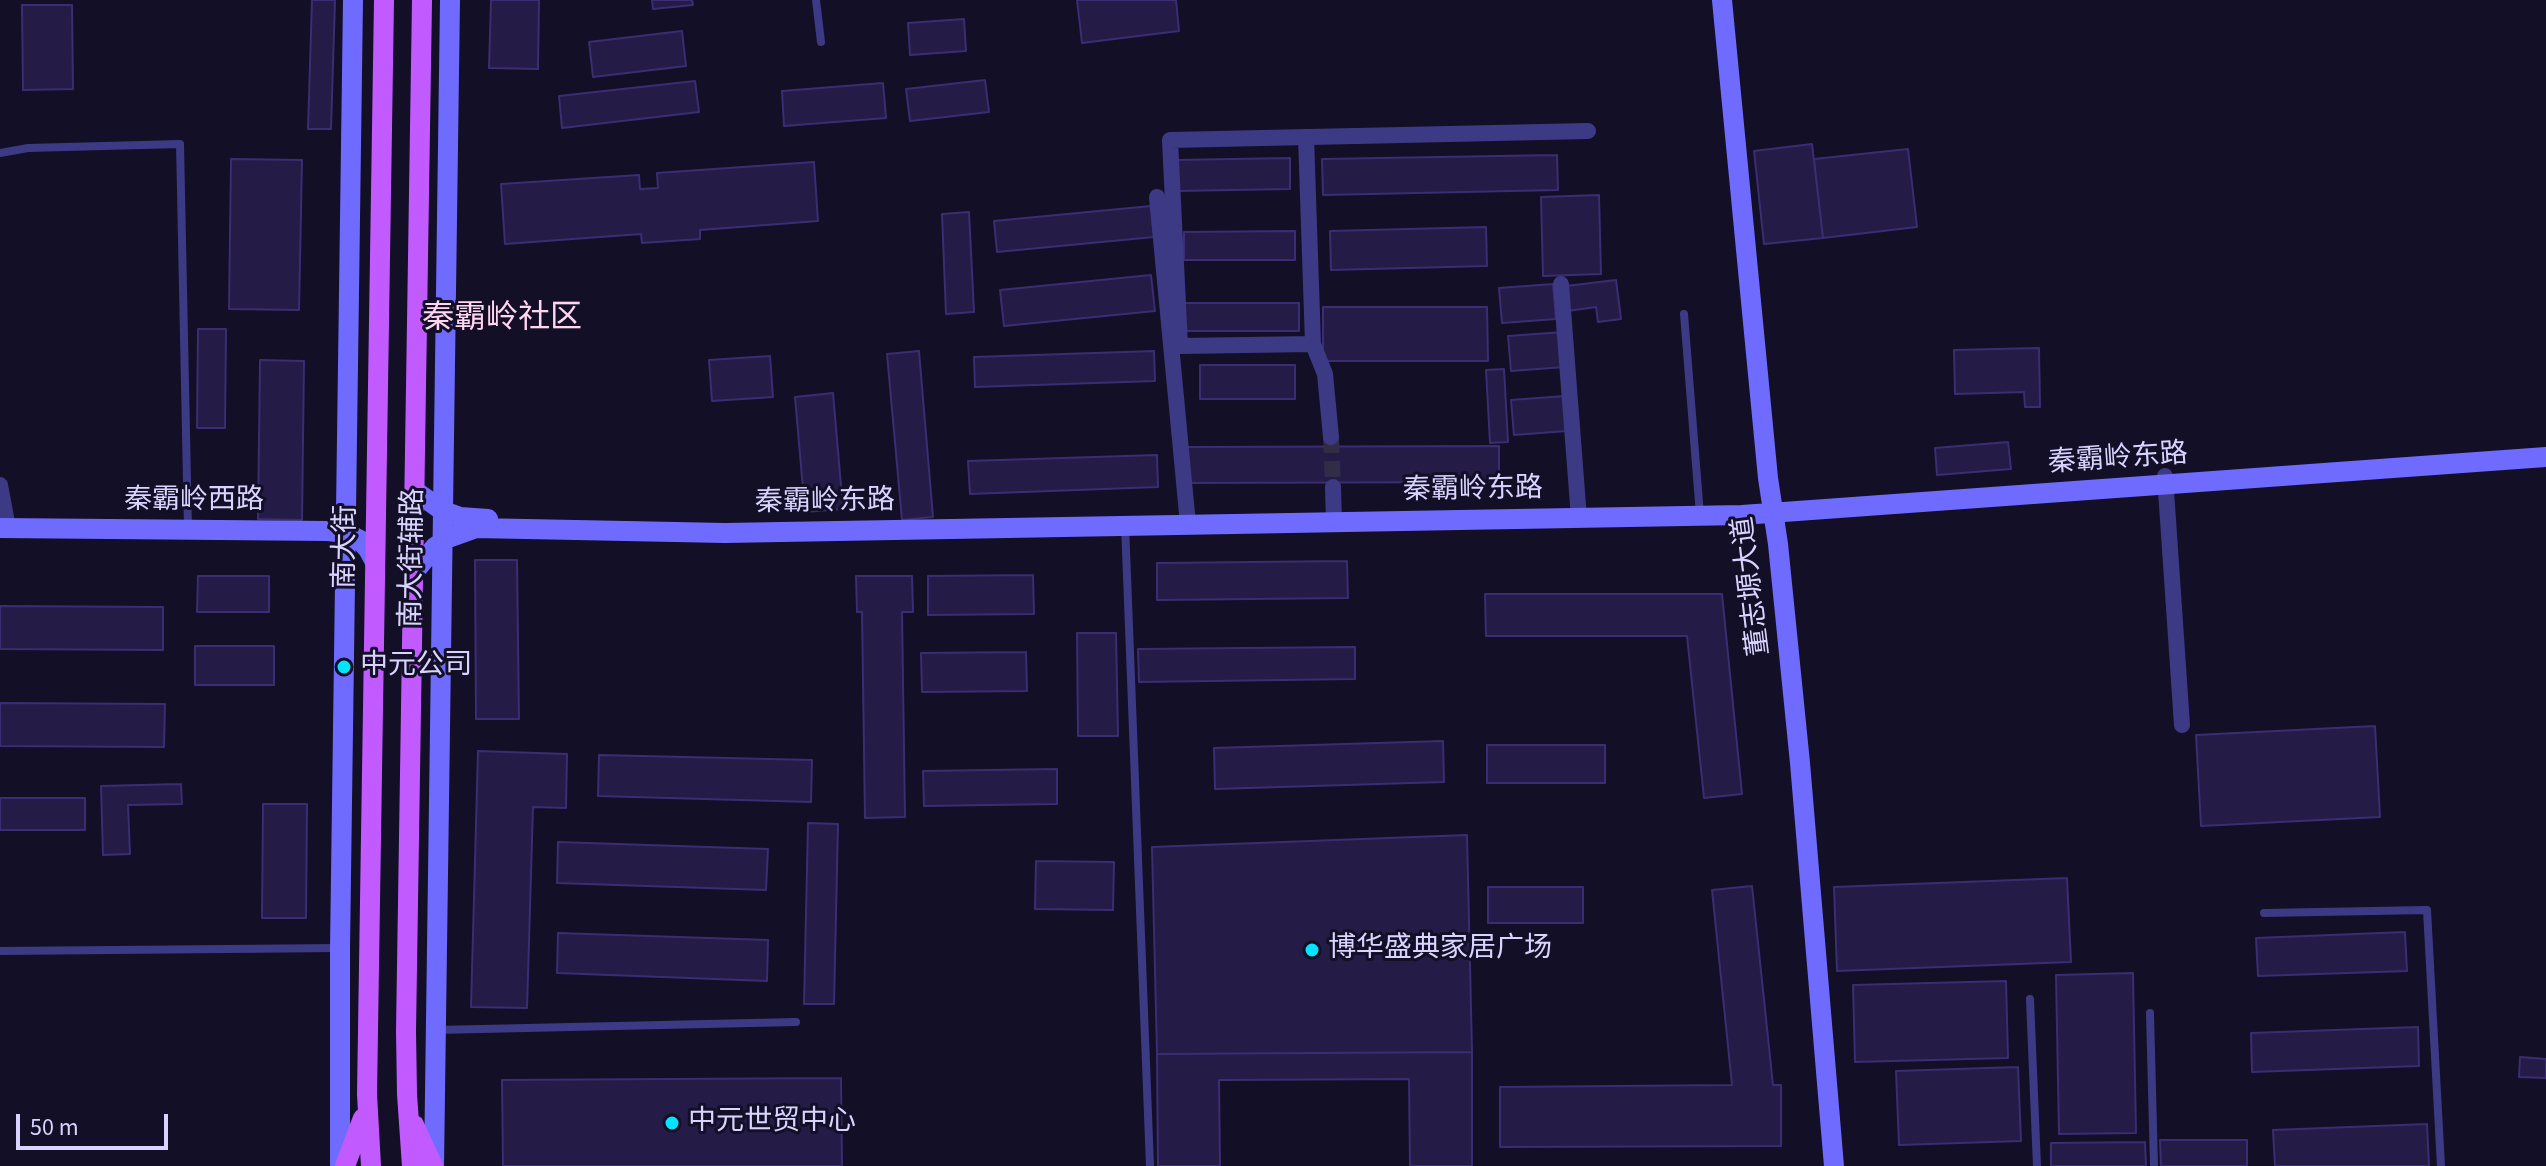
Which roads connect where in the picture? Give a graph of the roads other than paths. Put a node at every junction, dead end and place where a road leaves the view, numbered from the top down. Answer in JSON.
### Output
{"nodes":[{"id":1,"x":353,"y":0,"type":"edge"},
{"id":2,"x":384,"y":0,"type":"edge"},
{"id":3,"x":422,"y":0,"type":"edge"},
{"id":4,"x":450,"y":0,"type":"edge"},
{"id":5,"x":816,"y":0,"type":"edge"},
{"id":6,"x":1722,"y":0,"type":"edge"},
{"id":7,"x":1733,"y":0,"type":"edge"},
{"id":8,"x":821,"y":42,"type":"dead end"},
{"id":9,"x":1588,"y":131,"type":"dead end"},
{"id":10,"x":1306,"y":137,"type":"junction"},
{"id":11,"x":0,"y":153,"type":"edge"},
{"id":12,"x":1157,"y":197,"type":"dead end"},
{"id":13,"x":1561,"y":284,"type":"dead end"},
{"id":14,"x":1684,"y":314,"type":"dead end"},
{"id":15,"x":1313,"y":344,"type":"junction"},
{"id":16,"x":1331,"y":437,"type":"tunnel mouth"},
{"id":17,"x":2546,"y":448,"type":"edge"},
{"id":18,"x":2546,"y":457,"type":"edge"},
{"id":19,"x":2166,"y":480,"type":"junction"},
{"id":20,"x":0,"y":485,"type":"edge"},
{"id":21,"x":1333,"y":487,"type":"tunnel mouth"},
{"id":22,"x":415,"y":491,"type":"junction"},
{"id":23,"x":375,"y":495,"type":"junction"},
{"id":24,"x":1778,"y":508,"type":"junction"},
{"id":25,"x":443,"y":511,"type":"junction"},
{"id":26,"x":1699,"y":512,"type":"junction"},
{"id":27,"x":1578,"y":514,"type":"junction"},
{"id":28,"x":1334,"y":517,"type":"junction"},
{"id":29,"x":1186,"y":520,"type":"junction"},
{"id":30,"x":1125,"y":521,"type":"junction"},
{"id":31,"x":4,"y":524,"type":"edge"},
{"id":32,"x":188,"y":526,"type":"junction"},
{"id":33,"x":346,"y":527,"type":"junction"},
{"id":34,"x":442,"y":542,"type":"junction"},
{"id":35,"x":375,"y":562,"type":"junction"},
{"id":36,"x":414,"y":572,"type":"junction"},
{"id":37,"x":2182,"y":725,"type":"dead end"},
{"id":38,"x":2264,"y":913,"type":"dead end"},
{"id":39,"x":340,"y":948,"type":"junction"},
{"id":40,"x":0,"y":951,"type":"edge"},
{"id":41,"x":2030,"y":999,"type":"dead end"},
{"id":42,"x":2150,"y":1013,"type":"dead end"},
{"id":43,"x":796,"y":1022,"type":"dead end"},
{"id":44,"x":435,"y":1030,"type":"junction"},
{"id":45,"x":367,"y":1094,"type":"junction"},
{"id":46,"x":407,"y":1094,"type":"junction"},
{"id":47,"x":343,"y":1166,"type":"edge"},
{"id":48,"x":371,"y":1166,"type":"edge"},
{"id":49,"x":412,"y":1166,"type":"edge"},
{"id":50,"x":433,"y":1166,"type":"edge"},
{"id":51,"x":1150,"y":1166,"type":"edge"},
{"id":52,"x":1834,"y":1166,"type":"edge"},
{"id":53,"x":1845,"y":1166,"type":"edge"},
{"id":54,"x":2037,"y":1166,"type":"edge"},
{"id":55,"x":2154,"y":1166,"type":"edge"},
{"id":56,"x":2441,"y":1166,"type":"edge"}],
"edges":[{"from":1,"to":33,"type":"street"},
{"from":2,"to":23,"type":"main road","name":"南大街"},
{"from":3,"to":22,"type":"main road"},
{"from":4,"to":25,"type":"street","name":"南大街辅路"},
{"from":5,"to":8,"type":"lane"},
{"from":6,"to":24,"type":"street","name":"董志塬大道"},
{"from":7,"to":24,"type":"street","name":"董志塬大道"},
{"from":9,"to":10,"type":"street"},
{"from":10,"to":15,"type":"street"},
{"from":10,"to":15,"type":"street"},
{"from":11,"to":32,"type":"lane"},
{"from":12,"to":29,"type":"street"},
{"from":13,"to":27,"type":"street"},
{"from":14,"to":26,"type":"lane"},
{"from":15,"to":16,"type":"street"},
{"from":17,"to":19,"type":"street","name":"秦霸岭东路"},
{"from":18,"to":19,"type":"street","name":"秦霸岭东路"},
{"from":19,"to":24,"type":"street","name":"秦霸岭东路"},
{"from":19,"to":37,"type":"street"},
{"from":20,"to":31,"type":"street"},
{"from":21,"to":28,"type":"street"},
{"from":22,"to":25,"type":"street","name":"秦霸岭东路"},
{"from":22,"to":36,"type":"main road"},
{"from":23,"to":33,"type":"street"},
{"from":23,"to":35,"type":"main road","name":"南大街"},
{"from":24,"to":26,"type":"street","name":"秦霸岭东路"},
{"from":24,"to":52,"type":"street","name":"董志塬大道"},
{"from":24,"to":53,"type":"street","name":"董志塬大道"},
{"from":25,"to":30,"type":"street","name":"秦霸岭东路"},
{"from":25,"to":34,"type":"street","name":"南大街辅路"},
{"from":26,"to":27,"type":"street","name":"秦霸岭东路"},
{"from":27,"to":28,"type":"street","name":"秦霸岭东路"},
{"from":28,"to":29,"type":"street","name":"秦霸岭东路"},
{"from":29,"to":30,"type":"street","name":"秦霸岭东路"},
{"from":30,"to":34,"type":"street","name":"秦霸岭东路"},
{"from":30,"to":51,"type":"lane"},
{"from":31,"to":32,"type":"street","name":"秦霸岭西路"},
{"from":32,"to":33,"type":"street","name":"秦霸岭西路"},
{"from":33,"to":35,"type":"street"},
{"from":33,"to":39,"type":"street"},
{"from":34,"to":36,"type":"street","name":"秦霸岭东路"},
{"from":34,"to":44,"type":"street","name":"南大街辅路"},
{"from":35,"to":45,"type":"main road","name":"南大街"},
{"from":36,"to":46,"type":"main road"},
{"from":38,"to":56,"type":"lane"},
{"from":39,"to":40,"type":"lane"},
{"from":39,"to":47,"type":"street"},
{"from":41,"to":54,"type":"lane"},
{"from":42,"to":55,"type":"lane"},
{"from":43,"to":44,"type":"lane"},
{"from":44,"to":50,"type":"street","name":"南大街辅路"},
{"from":45,"to":47,"type":"main road"},
{"from":45,"to":48,"type":"main road"},
{"from":46,"to":49,"type":"main road"},
{"from":46,"to":50,"type":"main road"}]}
